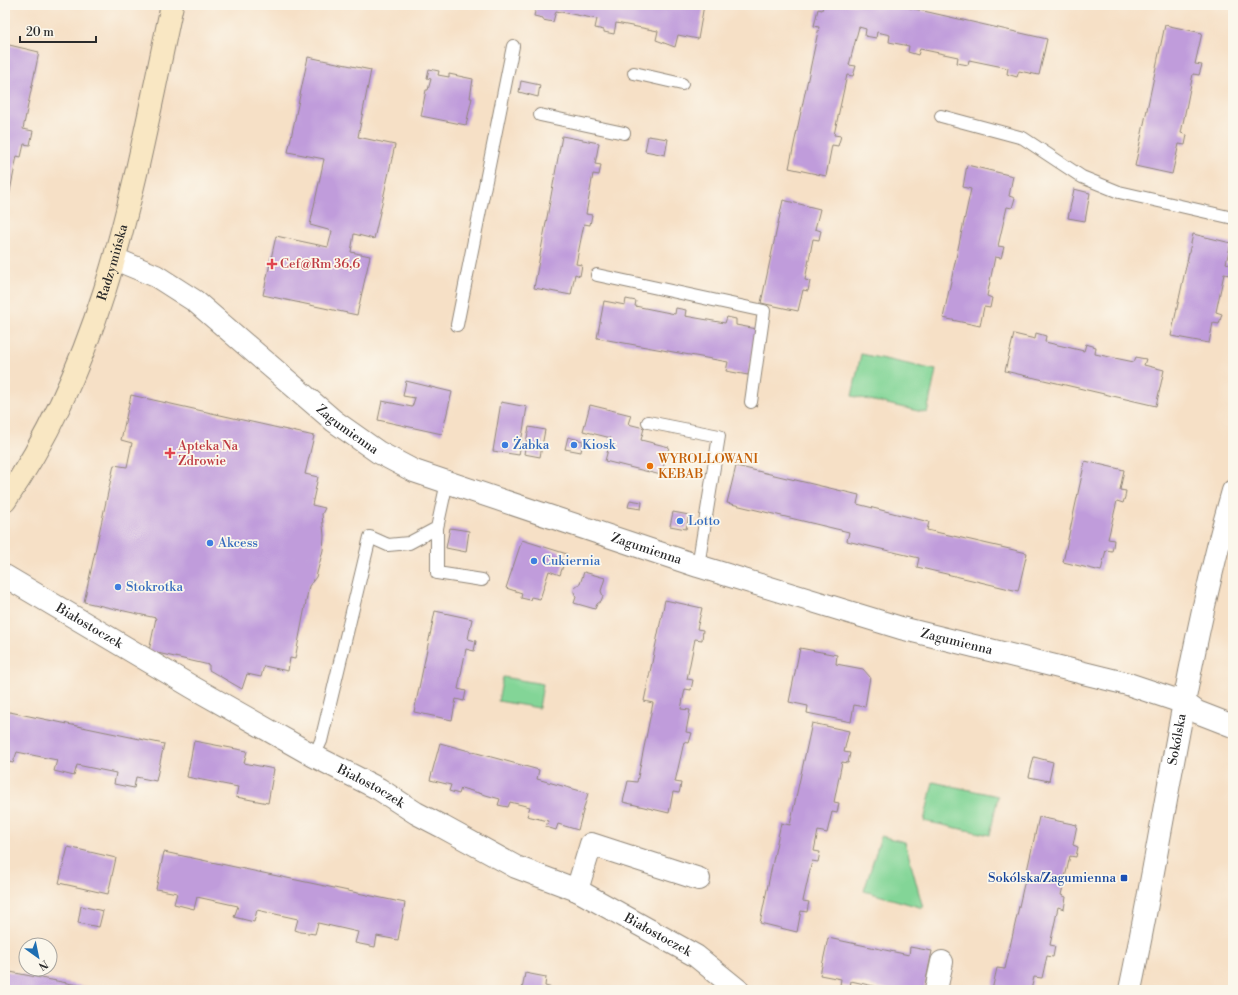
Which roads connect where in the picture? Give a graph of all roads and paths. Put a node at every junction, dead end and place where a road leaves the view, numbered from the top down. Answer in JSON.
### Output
{"nodes":[{"id":1,"x":172,"y":5,"type":"edge"},
{"id":2,"x":513,"y":46,"type":"dead end"},
{"id":3,"x":634,"y":73,"type":"dead end"},
{"id":4,"x":682,"y":84,"type":"dead end"},
{"id":5,"x":540,"y":115,"type":"dead end"},
{"id":6,"x":941,"y":116,"type":"dead end"},
{"id":7,"x":624,"y":132,"type":"dead end"},
{"id":8,"x":1233,"y":218,"type":"edge"},
{"id":9,"x":115,"y":259,"type":"junction"},
{"id":10,"x":597,"y":275,"type":"dead end"},
{"id":11,"x":457,"y":325,"type":"dead end"},
{"id":12,"x":751,"y":402,"type":"dead end"},
{"id":13,"x":648,"y":422,"type":"dead end"},
{"id":14,"x":447,"y":482,"type":"junction"},
{"id":15,"x":1233,"y":491,"type":"edge"},
{"id":16,"x":5,"y":502,"type":"edge"},
{"id":17,"x":437,"y":528,"type":"junction"},
{"id":18,"x":698,"y":566,"type":"junction"},
{"id":19,"x":5,"y":576,"type":"edge"},
{"id":20,"x":482,"y":580,"type":"dead end"},
{"id":21,"x":1185,"y":703,"type":"junction"},
{"id":22,"x":1233,"y":726,"type":"edge"},
{"id":23,"x":317,"y":757,"type":"junction"},
{"id":24,"x":699,"y":878,"type":"dead end"},
{"id":25,"x":577,"y":890,"type":"junction"},
{"id":26,"x":942,"y":962,"type":"dead end"},
{"id":27,"x":738,"y":990,"type":"edge"},
{"id":28,"x":936,"y":990,"type":"edge"},
{"id":29,"x":1130,"y":990,"type":"edge"}],
"edges":[{"from":1,"to":9,"type":"street","name":"Radzymińska"},
{"from":2,"to":11,"type":"lane"},
{"from":3,"to":4,"type":"lane"},
{"from":5,"to":7,"type":"lane"},
{"from":6,"to":8,"type":"lane"},
{"from":9,"to":14,"type":"street","name":"Zagumienna"},
{"from":9,"to":16,"type":"street","name":"Radzymińska"},
{"from":10,"to":12,"type":"lane"},
{"from":13,"to":18,"type":"lane"},
{"from":14,"to":17,"type":"lane"},
{"from":14,"to":18,"type":"street","name":"Zagumienna"},
{"from":15,"to":21,"type":"street","name":"Sokólska"},
{"from":17,"to":20,"type":"lane"},
{"from":17,"to":23,"type":"lane"},
{"from":18,"to":21,"type":"street","name":"Zagumienna"},
{"from":19,"to":23,"type":"street","name":"Białostoczek"},
{"from":21,"to":22,"type":"street","name":"Zagumienna"},
{"from":21,"to":29,"type":"street","name":"Sokólska"},
{"from":23,"to":25,"type":"street","name":"Białostoczek"},
{"from":24,"to":25,"type":"street"},
{"from":25,"to":27,"type":"street","name":"Białostoczek"},
{"from":26,"to":28,"type":"street"}]}
